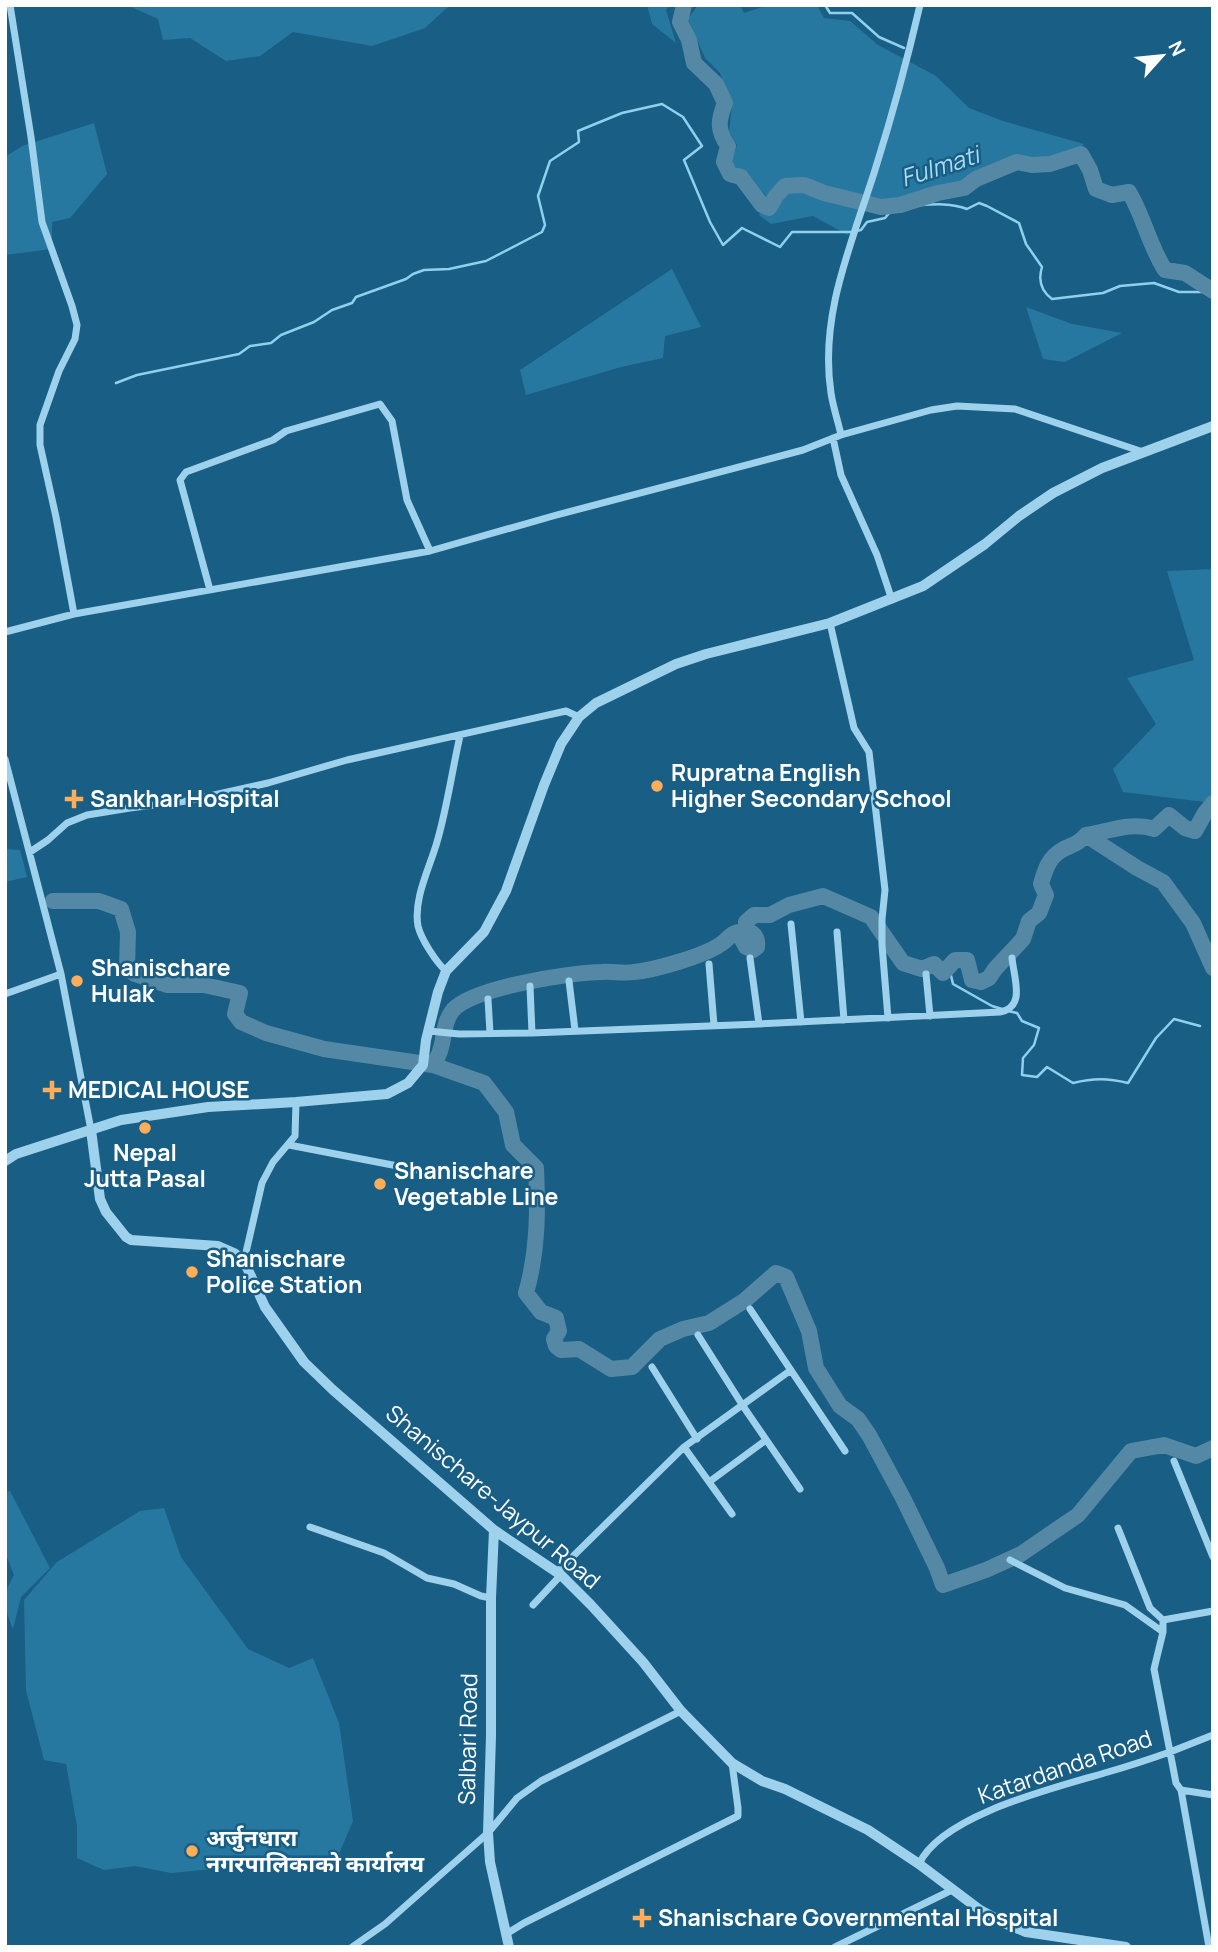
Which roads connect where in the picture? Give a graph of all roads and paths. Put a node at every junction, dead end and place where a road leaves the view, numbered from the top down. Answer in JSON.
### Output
{"nodes":[{"id":1,"x":10,"y":5,"type":"edge"},
{"id":2,"x":920,"y":5,"type":"edge"},
{"id":3,"x":1213,"y":426,"type":"edge"},
{"id":4,"x":841,"y":435,"type":"junction"},
{"id":5,"x":833,"y":438,"type":"junction"},
{"id":6,"x":1144,"y":452,"type":"junction"},
{"id":7,"x":430,"y":551,"type":"junction"},
{"id":8,"x":210,"y":590,"type":"junction"},
{"id":9,"x":892,"y":600,"type":"junction"},
{"id":10,"x":74,"y":614,"type":"junction"},
{"id":11,"x":830,"y":623,"type":"junction"},
{"id":12,"x":5,"y":632,"type":"edge"},
{"id":13,"x":579,"y":717,"type":"junction"},
{"id":14,"x":460,"y":736,"type":"junction"},
{"id":15,"x":5,"y":759,"type":"edge"},
{"id":16,"x":30,"y":852,"type":"junction"},
{"id":17,"x":791,"y":924,"type":"dead end"},
{"id":18,"x":837,"y":932,"type":"dead end"},
{"id":19,"x":750,"y":958,"type":"dead end"},
{"id":20,"x":1012,"y":958,"type":"dead end"},
{"id":21,"x":709,"y":964,"type":"dead end"},
{"id":22,"x":446,"y":971,"type":"junction"},
{"id":23,"x":61,"y":974,"type":"junction"},
{"id":24,"x":926,"y":974,"type":"dead end"},
{"id":25,"x":569,"y":981,"type":"dead end"},
{"id":26,"x":530,"y":986,"type":"dead end"},
{"id":27,"x":5,"y":994,"type":"edge"},
{"id":28,"x":488,"y":999,"type":"dead end"},
{"id":29,"x":930,"y":1016,"type":"junction"},
{"id":30,"x":888,"y":1018,"type":"junction"},
{"id":31,"x":844,"y":1020,"type":"junction"},
{"id":32,"x":801,"y":1022,"type":"junction"},
{"id":33,"x":759,"y":1024,"type":"junction"},
{"id":34,"x":713,"y":1025,"type":"junction"},
{"id":35,"x":575,"y":1030,"type":"junction"},
{"id":36,"x":429,"y":1031,"type":"junction"},
{"id":37,"x":532,"y":1032,"type":"junction"},
{"id":38,"x":490,"y":1033,"type":"junction"},
{"id":39,"x":296,"y":1102,"type":"junction"},
{"id":40,"x":91,"y":1130,"type":"junction"},
{"id":41,"x":289,"y":1145,"type":"junction"},
{"id":42,"x":11,"y":1154,"type":"edge"},
{"id":43,"x":5,"y":1161,"type":"edge"},
{"id":44,"x":439,"y":1174,"type":"dead end"},
{"id":45,"x":244,"y":1261,"type":"junction"},
{"id":46,"x":750,"y":1310,"type":"dead end"},
{"id":47,"x":698,"y":1335,"type":"dead end"},
{"id":48,"x":652,"y":1367,"type":"dead end"},
{"id":49,"x":791,"y":1370,"type":"junction"},
{"id":50,"x":743,"y":1406,"type":"junction"},
{"id":51,"x":697,"y":1439,"type":"junction"},
{"id":52,"x":766,"y":1440,"type":"junction"},
{"id":53,"x":684,"y":1447,"type":"junction"},
{"id":54,"x":845,"y":1451,"type":"dead end"},
{"id":55,"x":1174,"y":1461,"type":"dead end"},
{"id":56,"x":709,"y":1482,"type":"junction"},
{"id":57,"x":800,"y":1489,"type":"dead end"},
{"id":58,"x":732,"y":1514,"type":"dead end"},
{"id":59,"x":310,"y":1527,"type":"dead end"},
{"id":60,"x":1118,"y":1528,"type":"dead end"},
{"id":61,"x":494,"y":1530,"type":"junction"},
{"id":62,"x":1213,"y":1557,"type":"edge"},
{"id":63,"x":1010,"y":1560,"type":"dead end"},
{"id":64,"x":559,"y":1574,"type":"junction"},
{"id":65,"x":491,"y":1598,"type":"junction"},
{"id":66,"x":533,"y":1605,"type":"dead end"},
{"id":67,"x":1213,"y":1611,"type":"edge"},
{"id":68,"x":1163,"y":1620,"type":"junction"},
{"id":69,"x":1163,"y":1632,"type":"junction"},
{"id":70,"x":681,"y":1711,"type":"junction"},
{"id":71,"x":1213,"y":1735,"type":"edge"},
{"id":72,"x":1170,"y":1752,"type":"junction"},
{"id":73,"x":732,"y":1763,"type":"junction"},
{"id":74,"x":1181,"y":1790,"type":"junction"},
{"id":75,"x":1213,"y":1795,"type":"edge"},
{"id":76,"x":488,"y":1833,"type":"junction"},
{"id":77,"x":919,"y":1864,"type":"junction"},
{"id":78,"x":953,"y":1890,"type":"junction"},
{"id":79,"x":506,"y":1934,"type":"junction"},
{"id":80,"x":352,"y":1947,"type":"edge"},
{"id":81,"x":509,"y":1947,"type":"edge"},
{"id":82,"x":835,"y":1947,"type":"edge"},
{"id":83,"x":1126,"y":1947,"type":"edge"},
{"id":84,"x":1209,"y":1947,"type":"edge"}],
"edges":[{"from":1,"to":10,"type":"street"},
{"from":2,"to":4,"type":"street"},
{"from":3,"to":6,"type":"street"},
{"from":4,"to":5,"type":"street"},
{"from":4,"to":6,"type":"street"},
{"from":5,"to":7,"type":"street"},
{"from":5,"to":9,"type":"street"},
{"from":6,"to":9,"type":"street"},
{"from":7,"to":8,"type":"street"},
{"from":7,"to":8,"type":"street"},
{"from":8,"to":10,"type":"street"},
{"from":9,"to":11,"type":"street"},
{"from":10,"to":12,"type":"street"},
{"from":11,"to":13,"type":"street"},
{"from":11,"to":30,"type":"street"},
{"from":13,"to":14,"type":"street"},
{"from":13,"to":22,"type":"street"},
{"from":14,"to":16,"type":"street"},
{"from":14,"to":22,"type":"street"},
{"from":15,"to":16,"type":"street"},
{"from":16,"to":23,"type":"street"},
{"from":17,"to":32,"type":"street"},
{"from":18,"to":31,"type":"street"},
{"from":19,"to":33,"type":"street"},
{"from":20,"to":29,"type":"street"},
{"from":21,"to":34,"type":"street"},
{"from":22,"to":36,"type":"street"},
{"from":23,"to":27,"type":"street"},
{"from":23,"to":40,"type":"street"},
{"from":24,"to":29,"type":"street"},
{"from":25,"to":35,"type":"street"},
{"from":26,"to":37,"type":"street"},
{"from":28,"to":38,"type":"street"},
{"from":29,"to":30,"type":"street"},
{"from":30,"to":31,"type":"street"},
{"from":31,"to":32,"type":"street"},
{"from":32,"to":33,"type":"street"},
{"from":33,"to":34,"type":"street"},
{"from":34,"to":35,"type":"street"},
{"from":35,"to":37,"type":"street"},
{"from":36,"to":38,"type":"street"},
{"from":36,"to":39,"type":"street"},
{"from":37,"to":38,"type":"street"},
{"from":39,"to":40,"type":"street"},
{"from":39,"to":41,"type":"street"},
{"from":40,"to":42,"type":"street"},
{"from":40,"to":45,"type":"street"},
{"from":41,"to":44,"type":"street"},
{"from":41,"to":45,"type":"street"},
{"from":42,"to":43,"type":"street"},
{"from":45,"to":61,"type":"street","name":"Shanischare-Jaypur Road"},
{"from":46,"to":49,"type":"street"},
{"from":47,"to":50,"type":"street"},
{"from":48,"to":51,"type":"street"},
{"from":49,"to":50,"type":"street"},
{"from":49,"to":54,"type":"street"},
{"from":50,"to":51,"type":"street"},
{"from":50,"to":52,"type":"street"},
{"from":51,"to":53,"type":"street"},
{"from":52,"to":56,"type":"street"},
{"from":52,"to":57,"type":"street"},
{"from":53,"to":56,"type":"street"},
{"from":53,"to":64,"type":"street"},
{"from":55,"to":62,"type":"street"},
{"from":56,"to":58,"type":"street"},
{"from":59,"to":65,"type":"street"},
{"from":60,"to":68,"type":"street"},
{"from":61,"to":64,"type":"street","name":"Shanischare-Jaypur Road"},
{"from":61,"to":65,"type":"street","name":"Salbari Road"},
{"from":63,"to":69,"type":"street"},
{"from":64,"to":66,"type":"street"},
{"from":64,"to":70,"type":"street","name":"Shanischare-Jaypur Road"},
{"from":65,"to":76,"type":"street","name":"Salbari Road"},
{"from":67,"to":68,"type":"street"},
{"from":68,"to":69,"type":"street"},
{"from":69,"to":72,"type":"street"},
{"from":70,"to":73,"type":"street","name":"Shanischare-Jaypur Road"},
{"from":70,"to":76,"type":"street"},
{"from":71,"to":72,"type":"street"},
{"from":72,"to":74,"type":"street","name":"Katardanda Road"},
{"from":72,"to":77,"type":"street","name":"Katardanda Road"},
{"from":73,"to":77,"type":"street","name":"Shanischare-Jaypur Road"},
{"from":73,"to":79,"type":"street"},
{"from":74,"to":75,"type":"street"},
{"from":74,"to":84,"type":"street","name":"Katardanda Road"},
{"from":76,"to":79,"type":"street","name":"Salbari Road"},
{"from":76,"to":80,"type":"street"},
{"from":77,"to":78,"type":"street","name":"Shanischare-Jaypur Road"},
{"from":78,"to":82,"type":"street"},
{"from":78,"to":83,"type":"street","name":"Shanischare-Jaypur Road"},
{"from":79,"to":81,"type":"street","name":"Salbari Road"}]}
